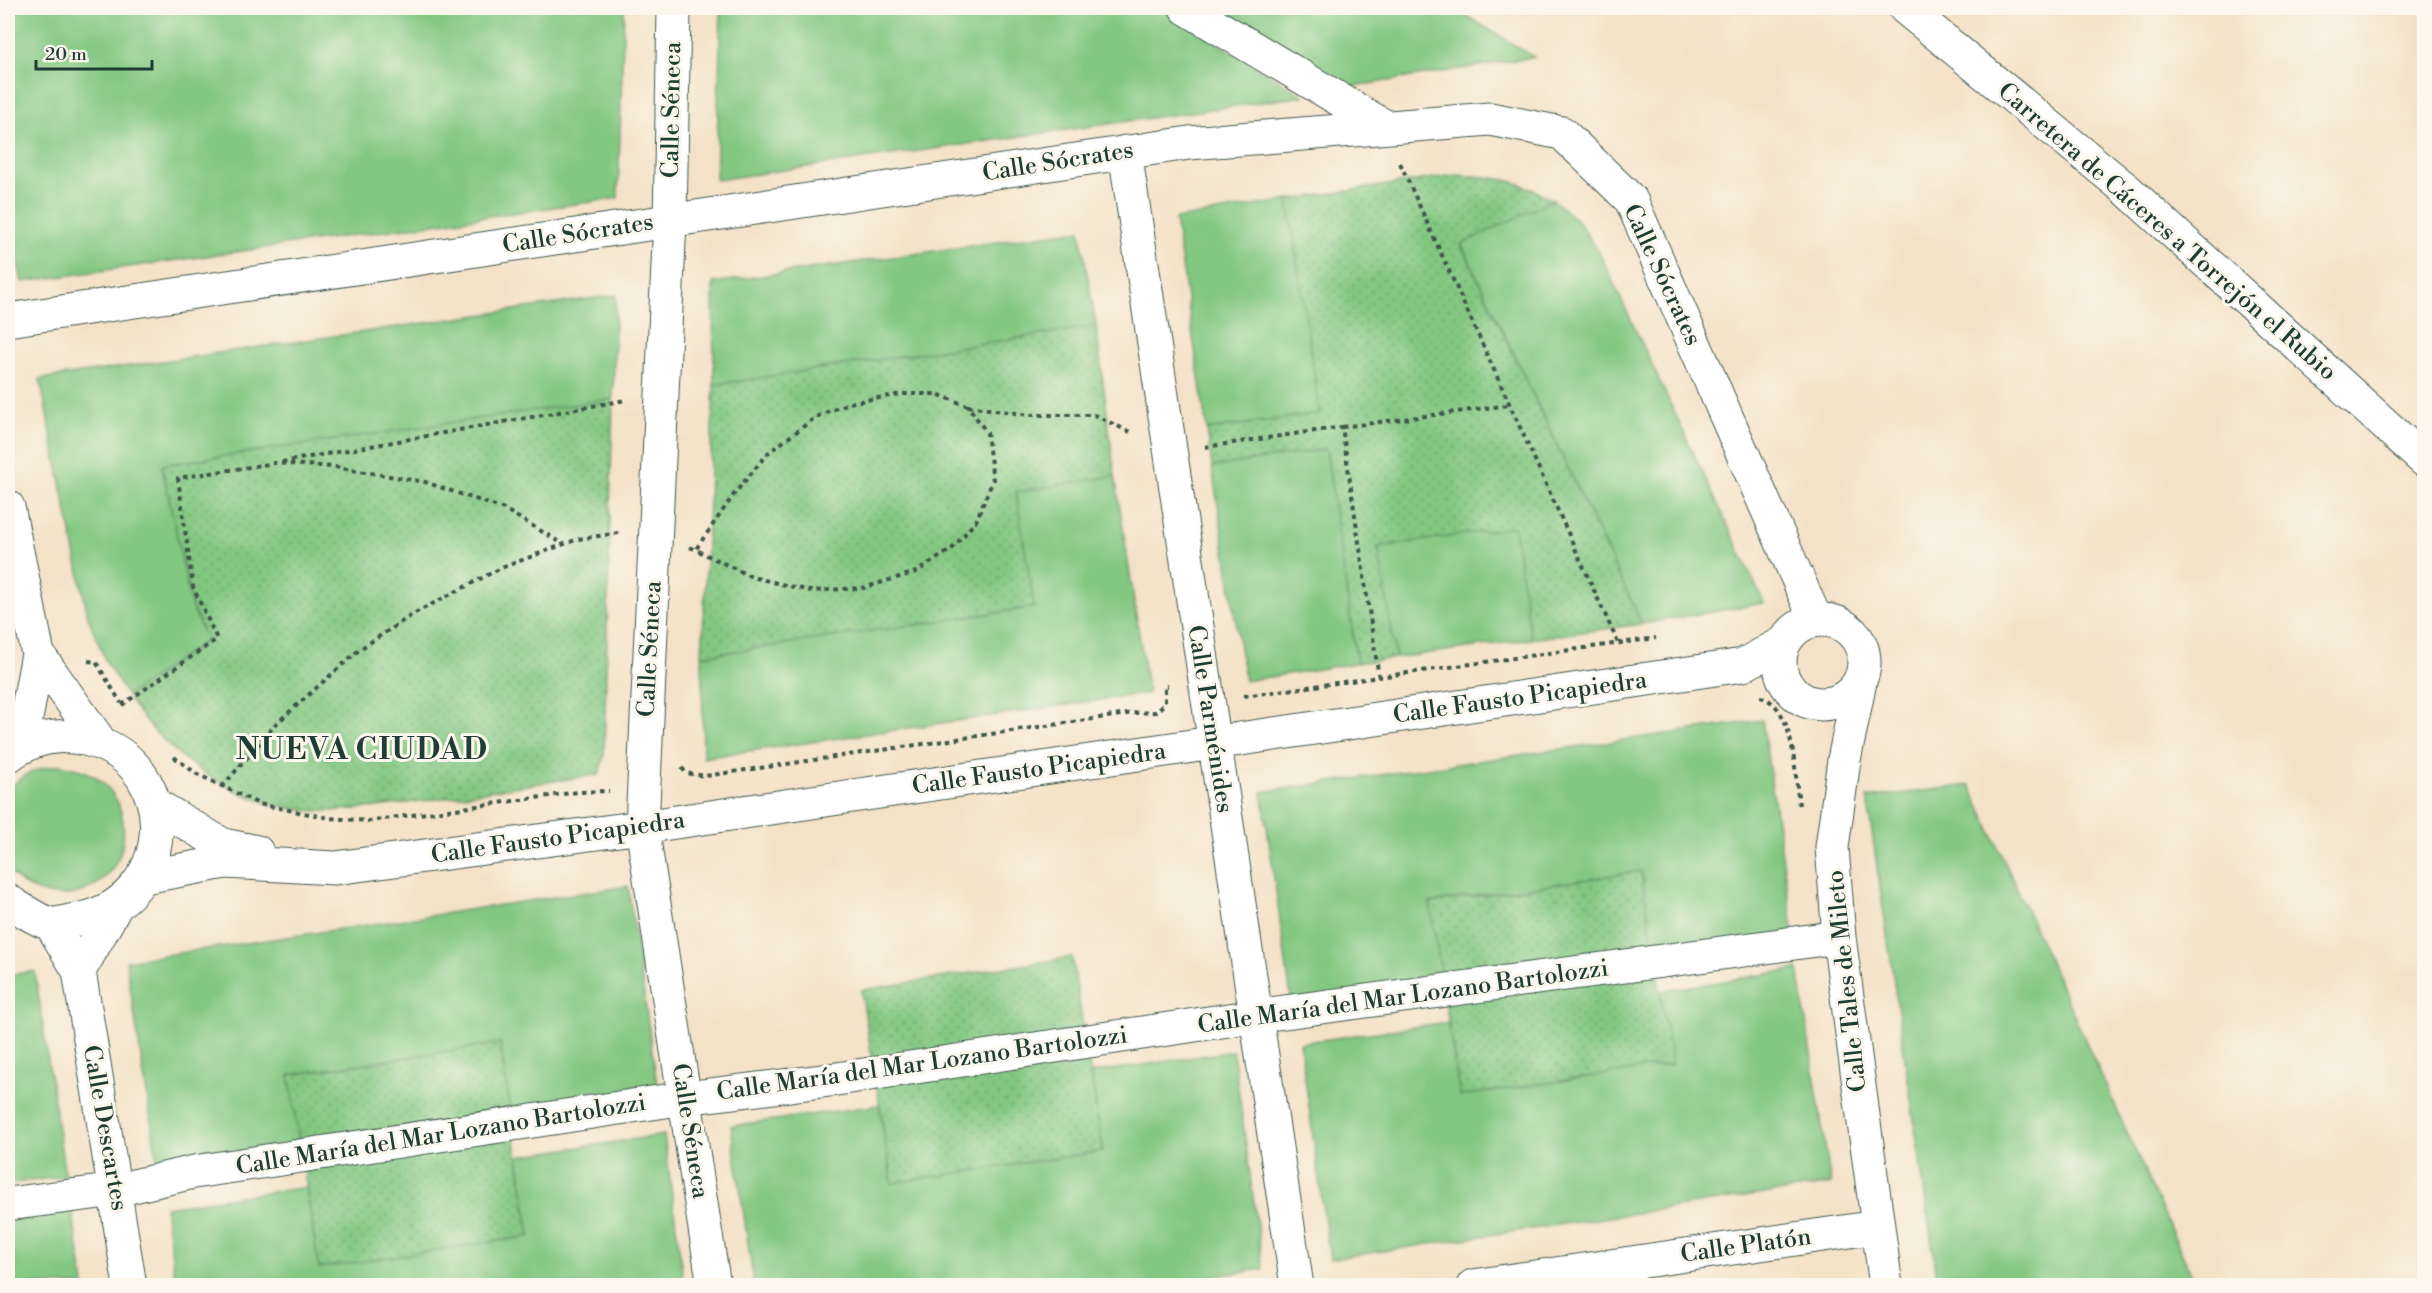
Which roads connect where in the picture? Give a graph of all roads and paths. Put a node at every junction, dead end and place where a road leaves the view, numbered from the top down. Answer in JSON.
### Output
{"nodes":[{"id":1,"x":674,"y":8,"type":"edge"},
{"id":2,"x":1186,"y":8,"type":"edge"},
{"id":3,"x":1905,"y":8,"type":"edge"},
{"id":4,"x":1384,"y":126,"type":"junction"},
{"id":5,"x":1125,"y":152,"type":"junction"},
{"id":6,"x":670,"y":220,"type":"junction"},
{"id":7,"x":8,"y":320,"type":"edge"},
{"id":8,"x":662,"y":393,"type":"junction"},
{"id":9,"x":1509,"y":405,"type":"junction"},
{"id":10,"x":968,"y":406,"type":"junction"},
{"id":11,"x":1342,"y":427,"type":"junction"},
{"id":12,"x":1170,"y":452,"type":"junction"},
{"id":13,"x":2424,"y":460,"type":"edge"},
{"id":14,"x":275,"y":463,"type":"junction"},
{"id":15,"x":8,"y":507,"type":"edge"},
{"id":16,"x":655,"y":535,"type":"junction"},
{"id":17,"x":564,"y":544,"type":"junction"},
{"id":18,"x":696,"y":549,"type":"junction"},
{"id":19,"x":1816,"y":620,"type":"junction"},
{"id":20,"x":1661,"y":637,"type":"dead end"},
{"id":21,"x":1785,"y":642,"type":"junction"},
{"id":22,"x":1618,"y":643,"type":"junction"},
{"id":23,"x":38,"y":654,"type":"junction"},
{"id":24,"x":1743,"y":665,"type":"junction"},
{"id":25,"x":1861,"y":677,"type":"junction"},
{"id":26,"x":1379,"y":678,"type":"junction"},
{"id":27,"x":1204,"y":683,"type":"junction"},
{"id":28,"x":1785,"y":683,"type":"junction"},
{"id":29,"x":122,"y":705,"type":"junction"},
{"id":30,"x":126,"y":712,"type":"dead end"},
{"id":31,"x":101,"y":743,"type":"junction"},
{"id":32,"x":1214,"y":743,"type":"junction"},
{"id":33,"x":165,"y":750,"type":"dead end"},
{"id":34,"x":14,"y":751,"type":"edge"},
{"id":35,"x":645,"y":761,"type":"junction"},
{"id":36,"x":222,"y":787,"type":"junction"},
{"id":37,"x":154,"y":804,"type":"junction"},
{"id":38,"x":642,"y":827,"type":"junction"},
{"id":39,"x":335,"y":868,"type":"junction"},
{"id":40,"x":144,"y":877,"type":"junction"},
{"id":41,"x":8,"y":901,"type":"edge"},
{"id":42,"x":116,"y":906,"type":"junction"},
{"id":43,"x":51,"y":924,"type":"junction"},
{"id":44,"x":1839,"y":937,"type":"junction"},
{"id":45,"x":79,"y":971,"type":"junction"},
{"id":46,"x":1255,"y":1016,"type":"junction"},
{"id":47,"x":685,"y":1098,"type":"junction"},
{"id":48,"x":116,"y":1190,"type":"junction"},
{"id":49,"x":8,"y":1204,"type":"edge"},
{"id":50,"x":1877,"y":1227,"type":"junction"},
{"id":51,"x":130,"y":1286,"type":"edge"},
{"id":52,"x":714,"y":1286,"type":"edge"},
{"id":53,"x":1297,"y":1286,"type":"edge"},
{"id":54,"x":1473,"y":1286,"type":"edge"},
{"id":55,"x":1886,"y":1286,"type":"edge"}],
"edges":[{"from":1,"to":6,"type":"street","name":"Calle Séneca"},
{"from":2,"to":4,"type":"street"},
{"from":3,"to":13,"type":"street","name":"Carretera de Cáceres a Torrejón el Rubio"},
{"from":4,"to":5,"type":"street","name":"Calle Sócrates"},
{"from":4,"to":9,"type":"path"},
{"from":4,"to":19,"type":"street","name":"Calle Sócrates"},
{"from":5,"to":6,"type":"street","name":"Calle Sócrates"},
{"from":5,"to":12,"type":"street","name":"Calle Parménides"},
{"from":6,"to":7,"type":"street","name":"Calle Sócrates"},
{"from":6,"to":8,"type":"street","name":"Calle Séneca"},
{"from":8,"to":14,"type":"path"},
{"from":8,"to":16,"type":"street","name":"Calle Séneca"},
{"from":9,"to":11,"type":"path"},
{"from":9,"to":22,"type":"path"},
{"from":10,"to":12,"type":"path"},
{"from":10,"to":18,"type":"path"},
{"from":10,"to":18,"type":"path"},
{"from":11,"to":12,"type":"path"},
{"from":11,"to":26,"type":"path"},
{"from":12,"to":27,"type":"street","name":"Calle Parménides"},
{"from":14,"to":17,"type":"path"},
{"from":14,"to":29,"type":"path"},
{"from":15,"to":23,"type":"street"},
{"from":16,"to":17,"type":"path"},
{"from":16,"to":18,"type":"path"},
{"from":16,"to":35,"type":"street","name":"Calle Séneca"},
{"from":17,"to":36,"type":"path"},
{"from":19,"to":21,"type":"street"},
{"from":19,"to":25,"type":"street"},
{"from":20,"to":22,"type":"path"},
{"from":21,"to":24,"type":"street","name":"Calle Fausto Picapiedra"},
{"from":21,"to":28,"type":"street"},
{"from":22,"to":26,"type":"path"},
{"from":23,"to":29,"type":"path"},
{"from":23,"to":31,"type":"street"},
{"from":23,"to":34,"type":"street"},
{"from":24,"to":28,"type":"street"},
{"from":24,"to":32,"type":"street","name":"Calle Fausto Picapiedra"},
{"from":25,"to":28,"type":"street"},
{"from":25,"to":44,"type":"street","name":"Calle Tales de Mileto"},
{"from":26,"to":27,"type":"path"},
{"from":27,"to":32,"type":"street","name":"Calle Parménides"},
{"from":27,"to":35,"type":"path"},
{"from":29,"to":30,"type":"path"},
{"from":31,"to":34,"type":"street"},
{"from":31,"to":37,"type":"street"},
{"from":32,"to":38,"type":"street","name":"Calle Fausto Picapiedra"},
{"from":32,"to":46,"type":"street","name":"Calle Parménides"},
{"from":33,"to":36,"type":"path"},
{"from":35,"to":36,"type":"path"},
{"from":35,"to":38,"type":"street","name":"Calle Séneca"},
{"from":37,"to":39,"type":"street","name":"Calle Fausto Picapiedra"},
{"from":37,"to":40,"type":"street"},
{"from":38,"to":39,"type":"street","name":"Calle Fausto Picapiedra"},
{"from":38,"to":47,"type":"street","name":"Calle Séneca"},
{"from":39,"to":40,"type":"street","name":"Calle Fausto Picapiedra"},
{"from":40,"to":42,"type":"street"},
{"from":41,"to":43,"type":"street"},
{"from":42,"to":43,"type":"street"},
{"from":42,"to":45,"type":"street"},
{"from":43,"to":45,"type":"street","name":"Calle Descartes"},
{"from":44,"to":46,"type":"street","name":"Calle María del Mar Lozano Bartolozzi"},
{"from":44,"to":50,"type":"street","name":"Calle Tales de Mileto"},
{"from":45,"to":48,"type":"street","name":"Calle Descartes"},
{"from":46,"to":47,"type":"street","name":"Calle María del Mar Lozano Bartolozzi"},
{"from":46,"to":53,"type":"street","name":"Calle Parménides"},
{"from":47,"to":48,"type":"street","name":"Calle María del Mar Lozano Bartolozzi"},
{"from":47,"to":52,"type":"street","name":"Calle Séneca"},
{"from":48,"to":49,"type":"street","name":"Calle María del Mar Lozano Bartolozzi"},
{"from":48,"to":51,"type":"street","name":"Calle Descartes"},
{"from":50,"to":54,"type":"street","name":"Calle Platón"},
{"from":50,"to":55,"type":"street","name":"Calle Tales de Mileto"}]}
